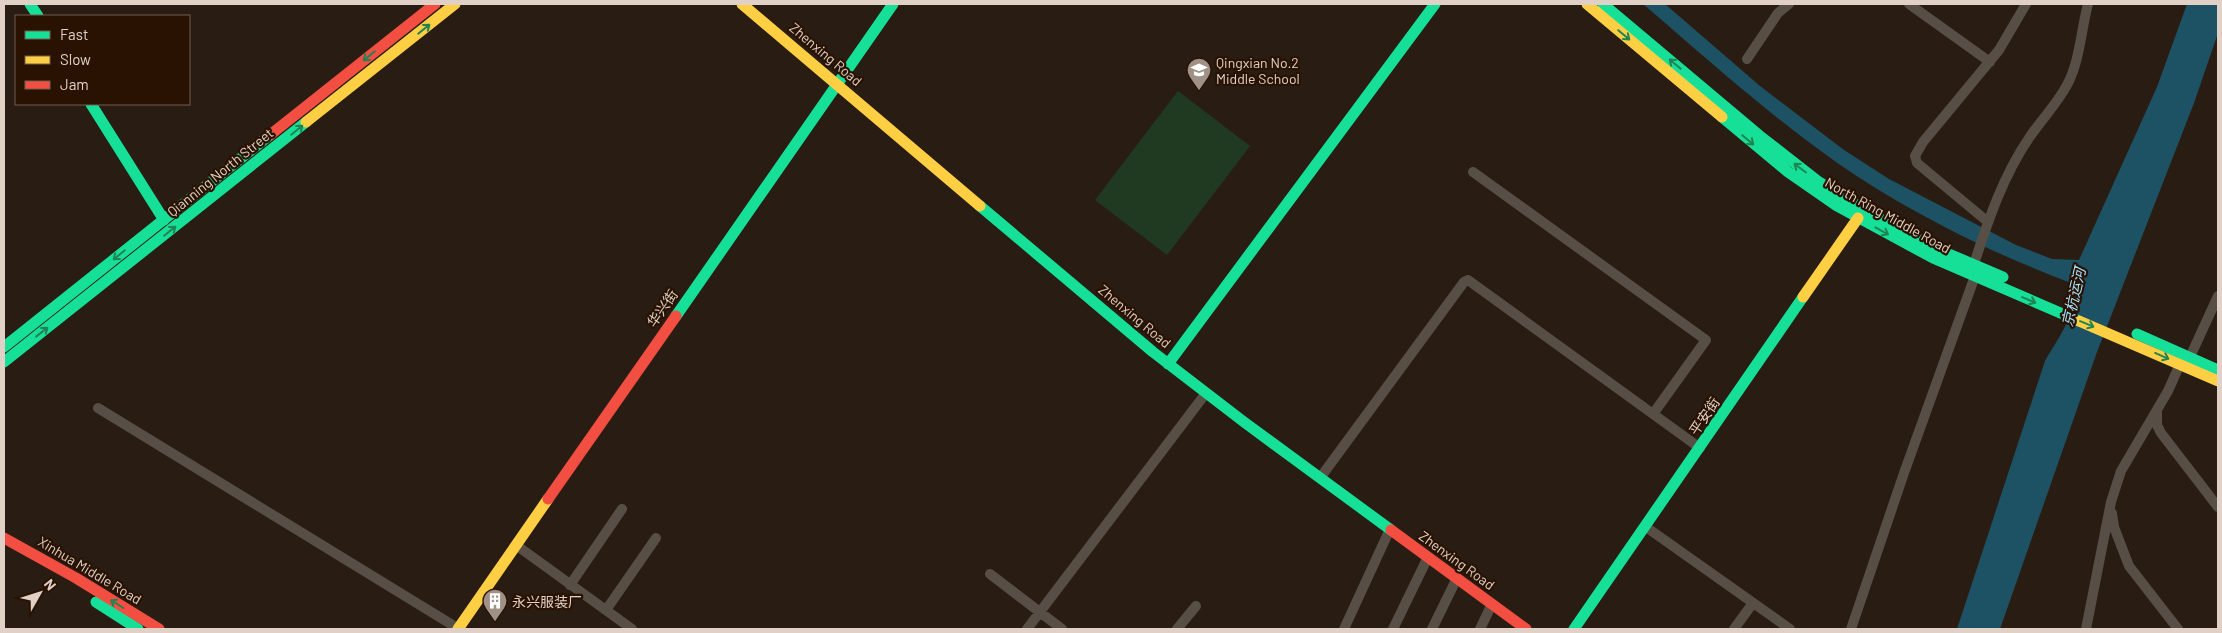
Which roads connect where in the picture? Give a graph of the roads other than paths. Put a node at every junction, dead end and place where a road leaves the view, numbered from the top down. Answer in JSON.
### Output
{"nodes":[{"id":1,"x":30,"y":4,"type":"edge"},
{"id":2,"x":434,"y":4,"type":"edge"},
{"id":3,"x":455,"y":4,"type":"edge"},
{"id":4,"x":742,"y":4,"type":"edge"},
{"id":5,"x":893,"y":4,"type":"edge"},
{"id":6,"x":1435,"y":4,"type":"edge"},
{"id":7,"x":1586,"y":4,"type":"edge"},
{"id":8,"x":1603,"y":4,"type":"edge"},
{"id":9,"x":1789,"y":4,"type":"edge"},
{"id":10,"x":1909,"y":4,"type":"edge"},
{"id":11,"x":2026,"y":4,"type":"edge"},
{"id":12,"x":2088,"y":4,"type":"edge"},
{"id":13,"x":37,"y":15,"type":"edge"},
{"id":14,"x":1747,"y":59,"type":"dead end"},
{"id":15,"x":1990,"y":62,"type":"junction"},
{"id":16,"x":837,"y":83,"type":"junction"},
{"id":17,"x":92,"y":105,"type":"edge"},
{"id":18,"x":1473,"y":172,"type":"dead end"},
{"id":19,"x":1858,"y":218,"type":"junction"},
{"id":20,"x":164,"y":220,"type":"junction"},
{"id":21,"x":1988,"y":222,"type":"junction"},
{"id":22,"x":1974,"y":264,"type":"junction"},
{"id":23,"x":1976,"y":276,"type":"junction"},
{"id":24,"x":2218,"y":296,"type":"edge"},
{"id":25,"x":2058,"y":307,"type":"junction"},
{"id":26,"x":34,"y":323,"type":"junction"},
{"id":27,"x":2120,"y":333,"type":"junction"},
{"id":28,"x":4,"y":339,"type":"edge"},
{"id":29,"x":4,"y":347,"type":"edge"},
{"id":30,"x":2190,"y":357,"type":"junction"},
{"id":31,"x":4,"y":362,"type":"edge"},
{"id":32,"x":1168,"y":364,"type":"junction"},
{"id":33,"x":2180,"y":364,"type":"junction"},
{"id":34,"x":2218,"y":370,"type":"edge"},
{"id":35,"x":2218,"y":382,"type":"edge"},
{"id":36,"x":1206,"y":393,"type":"junction"},
{"id":37,"x":98,"y":408,"type":"dead end"},
{"id":38,"x":2157,"y":410,"type":"junction"},
{"id":39,"x":1653,"y":414,"type":"junction"},
{"id":40,"x":1700,"y":448,"type":"junction"},
{"id":41,"x":1320,"y":478,"type":"junction"},
{"id":42,"x":2110,"y":502,"type":"junction"},
{"id":43,"x":2218,"y":507,"type":"edge"},
{"id":44,"x":622,"y":508,"type":"dead end"},
{"id":45,"x":1646,"y":527,"type":"junction"},
{"id":46,"x":1390,"y":529,"type":"junction"},
{"id":47,"x":4,"y":538,"type":"edge"},
{"id":48,"x":656,"y":538,"type":"dead end"},
{"id":49,"x":516,"y":545,"type":"junction"},
{"id":50,"x":4,"y":549,"type":"edge"},
{"id":51,"x":1428,"y":557,"type":"junction"},
{"id":52,"x":990,"y":574,"type":"dead end"},
{"id":53,"x":1457,"y":578,"type":"junction"},
{"id":54,"x":570,"y":584,"type":"junction"},
{"id":55,"x":1753,"y":603,"type":"junction"},
{"id":56,"x":1492,"y":604,"type":"junction"},
{"id":57,"x":1196,"y":606,"type":"dead end"},
{"id":58,"x":606,"y":610,"type":"junction"},
{"id":59,"x":1040,"y":612,"type":"junction"},
{"id":60,"x":138,"y":629,"type":"edge"},
{"id":61,"x":159,"y":629,"type":"edge"},
{"id":62,"x":458,"y":629,"type":"edge"},
{"id":63,"x":632,"y":629,"type":"edge"},
{"id":64,"x":1027,"y":629,"type":"edge"},
{"id":65,"x":1062,"y":629,"type":"edge"},
{"id":66,"x":1177,"y":629,"type":"edge"},
{"id":67,"x":1344,"y":629,"type":"edge"},
{"id":68,"x":1393,"y":629,"type":"edge"},
{"id":69,"x":1432,"y":629,"type":"edge"},
{"id":70,"x":1480,"y":629,"type":"edge"},
{"id":71,"x":1526,"y":629,"type":"edge"},
{"id":72,"x":1574,"y":629,"type":"edge"},
{"id":73,"x":1734,"y":629,"type":"edge"},
{"id":74,"x":1789,"y":629,"type":"edge"},
{"id":75,"x":1851,"y":629,"type":"edge"},
{"id":76,"x":2086,"y":629,"type":"edge"},
{"id":77,"x":2178,"y":629,"type":"edge"}],
"edges":[{"from":1,"to":13,"type":"main road"},
{"from":2,"to":20,"type":"main road","name":"Qianning North Street","one_way":true},
{"from":31,"to":3,"type":"main road","name":"Qianning North Street","one_way":true},
{"from":4,"to":16,"type":"main road","name":"Zhenxing Road"},
{"from":5,"to":16,"type":"main road","name":"华兴街"},
{"from":6,"to":32,"type":"main road"},
{"from":7,"to":19,"type":"main road","name":"North Ring Middle Road","one_way":true},
{"from":22,"to":8,"type":"main road","name":"North Ring Middle Road","one_way":true},
{"from":9,"to":14,"type":"street"},
{"from":10,"to":15,"type":"street"},
{"from":11,"to":15,"type":"street"},
{"from":12,"to":21,"type":"street"},
{"from":15,"to":21,"type":"street"},
{"from":16,"to":32,"type":"main road","name":"Zhenxing Road"},
{"from":16,"to":49,"type":"main road","name":"华兴街"},
{"from":17,"to":20,"type":"main road"},
{"from":18,"to":39,"type":"street"},
{"from":19,"to":23,"type":"main road","name":"North Ring Middle Road","one_way":true},
{"from":19,"to":40,"type":"main road","name":"平安街"},
{"from":20,"to":26,"type":"main road","name":"Qianning North Street","one_way":true},
{"from":21,"to":22,"type":"street"},
{"from":22,"to":25,"type":"main road","name":"North Ring Middle Road"},
{"from":23,"to":25,"type":"main road","name":"North Ring Middle Road","one_way":true},
{"from":23,"to":75,"type":"street"},
{"from":24,"to":30,"type":"street"},
{"from":25,"to":27,"type":"main road","name":"North Ring Middle Road"},
{"from":26,"to":28,"type":"main road"},
{"from":26,"to":29,"type":"main road","name":"Qianning North Street"},
{"from":27,"to":30,"type":"main road","name":"North Ring Middle Road"},
{"from":27,"to":33,"type":"main road","name":"North Ring Middle Road","one_way":true},
{"from":30,"to":34,"type":"main road","name":"North Ring Middle Road"},
{"from":32,"to":36,"type":"main road","name":"Zhenxing Road"},
{"from":33,"to":35,"type":"main road","name":"North Ring Middle Road"},
{"from":33,"to":38,"type":"street"},
{"from":36,"to":41,"type":"main road","name":"Zhenxing Road"},
{"from":36,"to":59,"type":"street"},
{"from":37,"to":62,"type":"street"},
{"from":38,"to":42,"type":"street"},
{"from":38,"to":43,"type":"street"},
{"from":39,"to":40,"type":"street"},
{"from":39,"to":41,"type":"street"},
{"from":40,"to":45,"type":"main road","name":"平安街"},
{"from":41,"to":46,"type":"main road","name":"Zhenxing Road"},
{"from":42,"to":76,"type":"street"},
{"from":42,"to":77,"type":"street"},
{"from":44,"to":54,"type":"street"},
{"from":45,"to":55,"type":"street"},
{"from":45,"to":72,"type":"main road","name":"平安街"},
{"from":46,"to":51,"type":"main road","name":"Zhenxing Road"},
{"from":46,"to":67,"type":"street"},
{"from":61,"to":47,"type":"main road","name":"Xinhua Middle Road","one_way":true},
{"from":48,"to":58,"type":"street"},
{"from":49,"to":54,"type":"street"},
{"from":49,"to":62,"type":"main road","name":"华兴街"},
{"from":50,"to":60,"type":"main road","name":"Xinhua Middle Road"},
{"from":51,"to":53,"type":"main road","name":"Zhenxing Road"},
{"from":51,"to":68,"type":"street"},
{"from":52,"to":59,"type":"street"},
{"from":53,"to":56,"type":"main road","name":"Zhenxing Road"},
{"from":53,"to":69,"type":"street"},
{"from":54,"to":58,"type":"street"},
{"from":55,"to":73,"type":"street"},
{"from":55,"to":74,"type":"street"},
{"from":56,"to":70,"type":"street"},
{"from":56,"to":71,"type":"main road","name":"Zhenxing Road"},
{"from":57,"to":66,"type":"street"},
{"from":58,"to":63,"type":"street"},
{"from":59,"to":64,"type":"street"},
{"from":59,"to":65,"type":"street"}]}
